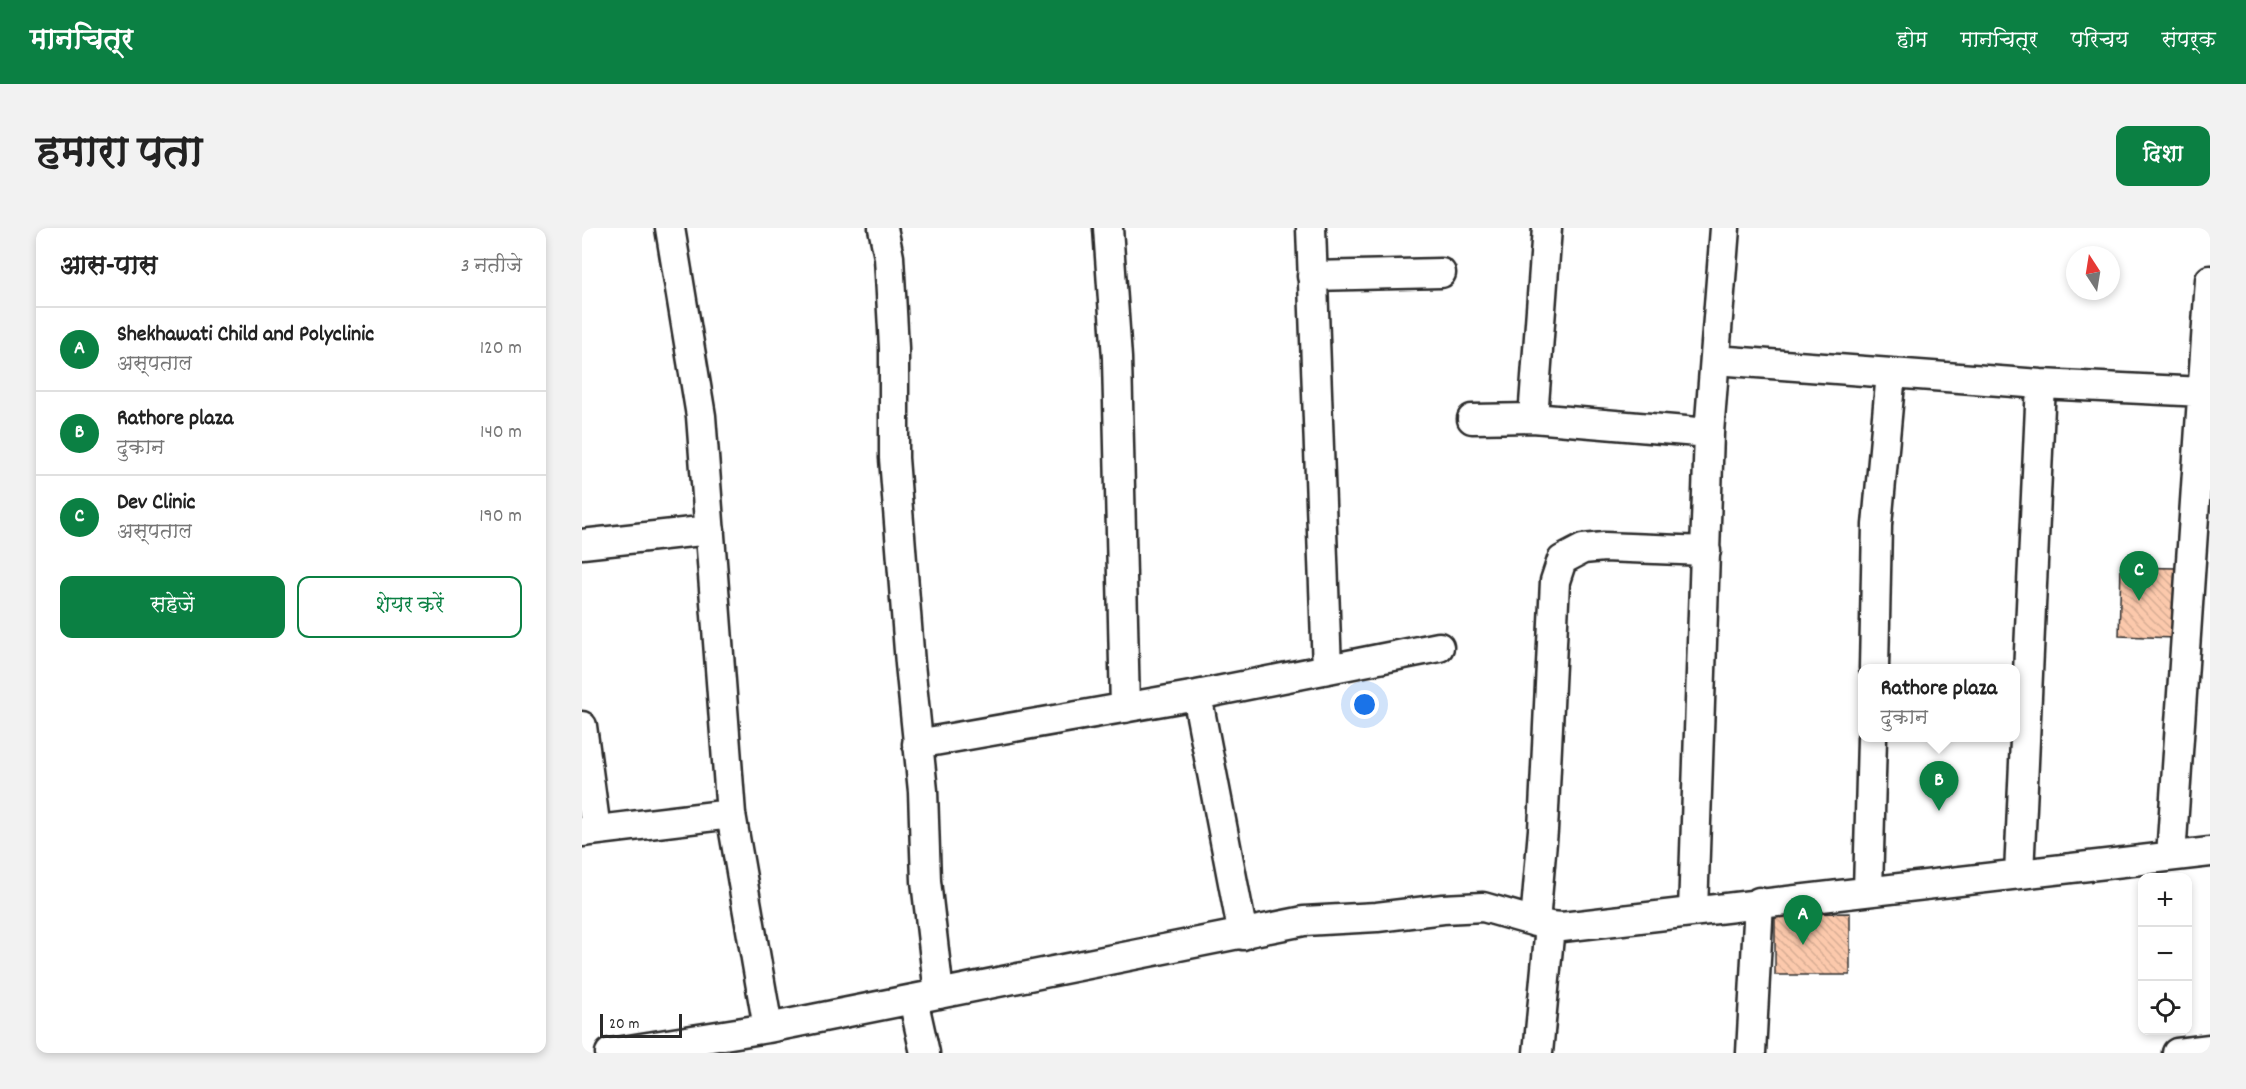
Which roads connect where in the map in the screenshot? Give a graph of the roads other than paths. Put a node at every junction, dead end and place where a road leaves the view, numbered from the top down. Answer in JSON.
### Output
{"nodes":[{"id":1,"x":670,"y":228,"type":"edge"},
{"id":2,"x":883,"y":228,"type":"edge"},
{"id":3,"x":1108,"y":228,"type":"edge"},
{"id":4,"x":1311,"y":228,"type":"edge"},
{"id":5,"x":1546,"y":228,"type":"edge"},
{"id":6,"x":1725,"y":228,"type":"edge"},
{"id":7,"x":1441,"y":273,"type":"dead end"},
{"id":8,"x":1312,"y":276,"type":"junction"},
{"id":9,"x":2210,"y":280,"type":"edge"},
{"id":10,"x":1715,"y":360,"type":"junction"},
{"id":11,"x":1891,"y":373,"type":"junction"},
{"id":12,"x":2041,"y":384,"type":"junction"},
{"id":13,"x":2203,"y":392,"type":"junction"},
{"id":14,"x":1533,"y":418,"type":"junction"},
{"id":15,"x":1472,"y":419,"type":"dead end"},
{"id":16,"x":1709,"y":432,"type":"junction"},
{"id":17,"x":2203,"y":492,"type":"edge"},
{"id":18,"x":710,"y":530,"type":"junction"},
{"id":19,"x":582,"y":544,"type":"edge"},
{"id":20,"x":1706,"y":551,"type":"junction"},
{"id":21,"x":1439,"y":647,"type":"dead end"},
{"id":22,"x":1874,"y":664,"type":"edge"},
{"id":23,"x":1326,"y":669,"type":"junction"},
{"id":24,"x":1197,"y":695,"type":"junction"},
{"id":25,"x":1125,"y":708,"type":"junction"},
{"id":26,"x":582,"y":726,"type":"edge"},
{"id":27,"x":1872,"y":742,"type":"edge"},
{"id":28,"x":917,"y":744,"type":"junction"},
{"id":29,"x":731,"y":814,"type":"junction"},
{"id":30,"x":589,"y":831,"type":"edge"},
{"id":31,"x":2210,"y":852,"type":"edge"},
{"id":32,"x":2171,"y":856,"type":"junction"},
{"id":33,"x":2019,"y":874,"type":"junction"},
{"id":34,"x":1868,"y":891,"type":"junction"},
{"id":35,"x":1759,"y":902,"type":"junction"},
{"id":36,"x":1693,"y":911,"type":"junction"},
{"id":37,"x":1542,"y":924,"type":"junction"},
{"id":38,"x":1243,"y":935,"type":"junction"},
{"id":39,"x":926,"y":996,"type":"junction"},
{"id":40,"x":756,"y":1037,"type":"edge"},
{"id":41,"x":2210,"y":1049,"type":"edge"},
{"id":42,"x":610,"y":1053,"type":"edge"},
{"id":43,"x":925,"y":1053,"type":"edge"},
{"id":44,"x":1538,"y":1053,"type":"edge"},
{"id":45,"x":1751,"y":1053,"type":"edge"},
{"id":46,"x":2177,"y":1053,"type":"edge"}],
"edges":[{"from":1,"to":18,"type":"street"},
{"from":2,"to":28,"type":"street"},
{"from":3,"to":25,"type":"street"},
{"from":4,"to":8,"type":"street"},
{"from":5,"to":14,"type":"street"},
{"from":6,"to":10,"type":"street"},
{"from":7,"to":8,"type":"street"},
{"from":8,"to":23,"type":"street"},
{"from":9,"to":13,"type":"street"},
{"from":10,"to":11,"type":"street"},
{"from":10,"to":16,"type":"street"},
{"from":11,"to":12,"type":"street"},
{"from":11,"to":22,"type":"street"},
{"from":12,"to":13,"type":"street"},
{"from":12,"to":33,"type":"street"},
{"from":13,"to":17,"type":"street"},
{"from":14,"to":15,"type":"street"},
{"from":14,"to":16,"type":"street"},
{"from":16,"to":20,"type":"street"},
{"from":17,"to":32,"type":"street"},
{"from":18,"to":19,"type":"street"},
{"from":18,"to":29,"type":"street"},
{"from":20,"to":36,"type":"street"},
{"from":20,"to":37,"type":"street"},
{"from":21,"to":23,"type":"street"},
{"from":23,"to":24,"type":"street"},
{"from":24,"to":25,"type":"street"},
{"from":24,"to":38,"type":"street"},
{"from":25,"to":28,"type":"street"},
{"from":26,"to":30,"type":"street"},
{"from":27,"to":34,"type":"street"},
{"from":28,"to":39,"type":"street"},
{"from":29,"to":30,"type":"street"},
{"from":29,"to":40,"type":"street"},
{"from":31,"to":32,"type":"street"},
{"from":32,"to":33,"type":"street"},
{"from":33,"to":34,"type":"street"},
{"from":34,"to":35,"type":"street"},
{"from":35,"to":36,"type":"street"},
{"from":35,"to":45,"type":"street"},
{"from":36,"to":37,"type":"street"},
{"from":37,"to":38,"type":"street"},
{"from":37,"to":44,"type":"street"},
{"from":38,"to":39,"type":"street"},
{"from":39,"to":40,"type":"street"},
{"from":39,"to":43,"type":"street"},
{"from":40,"to":42,"type":"street"},
{"from":41,"to":46,"type":"street"}]}
